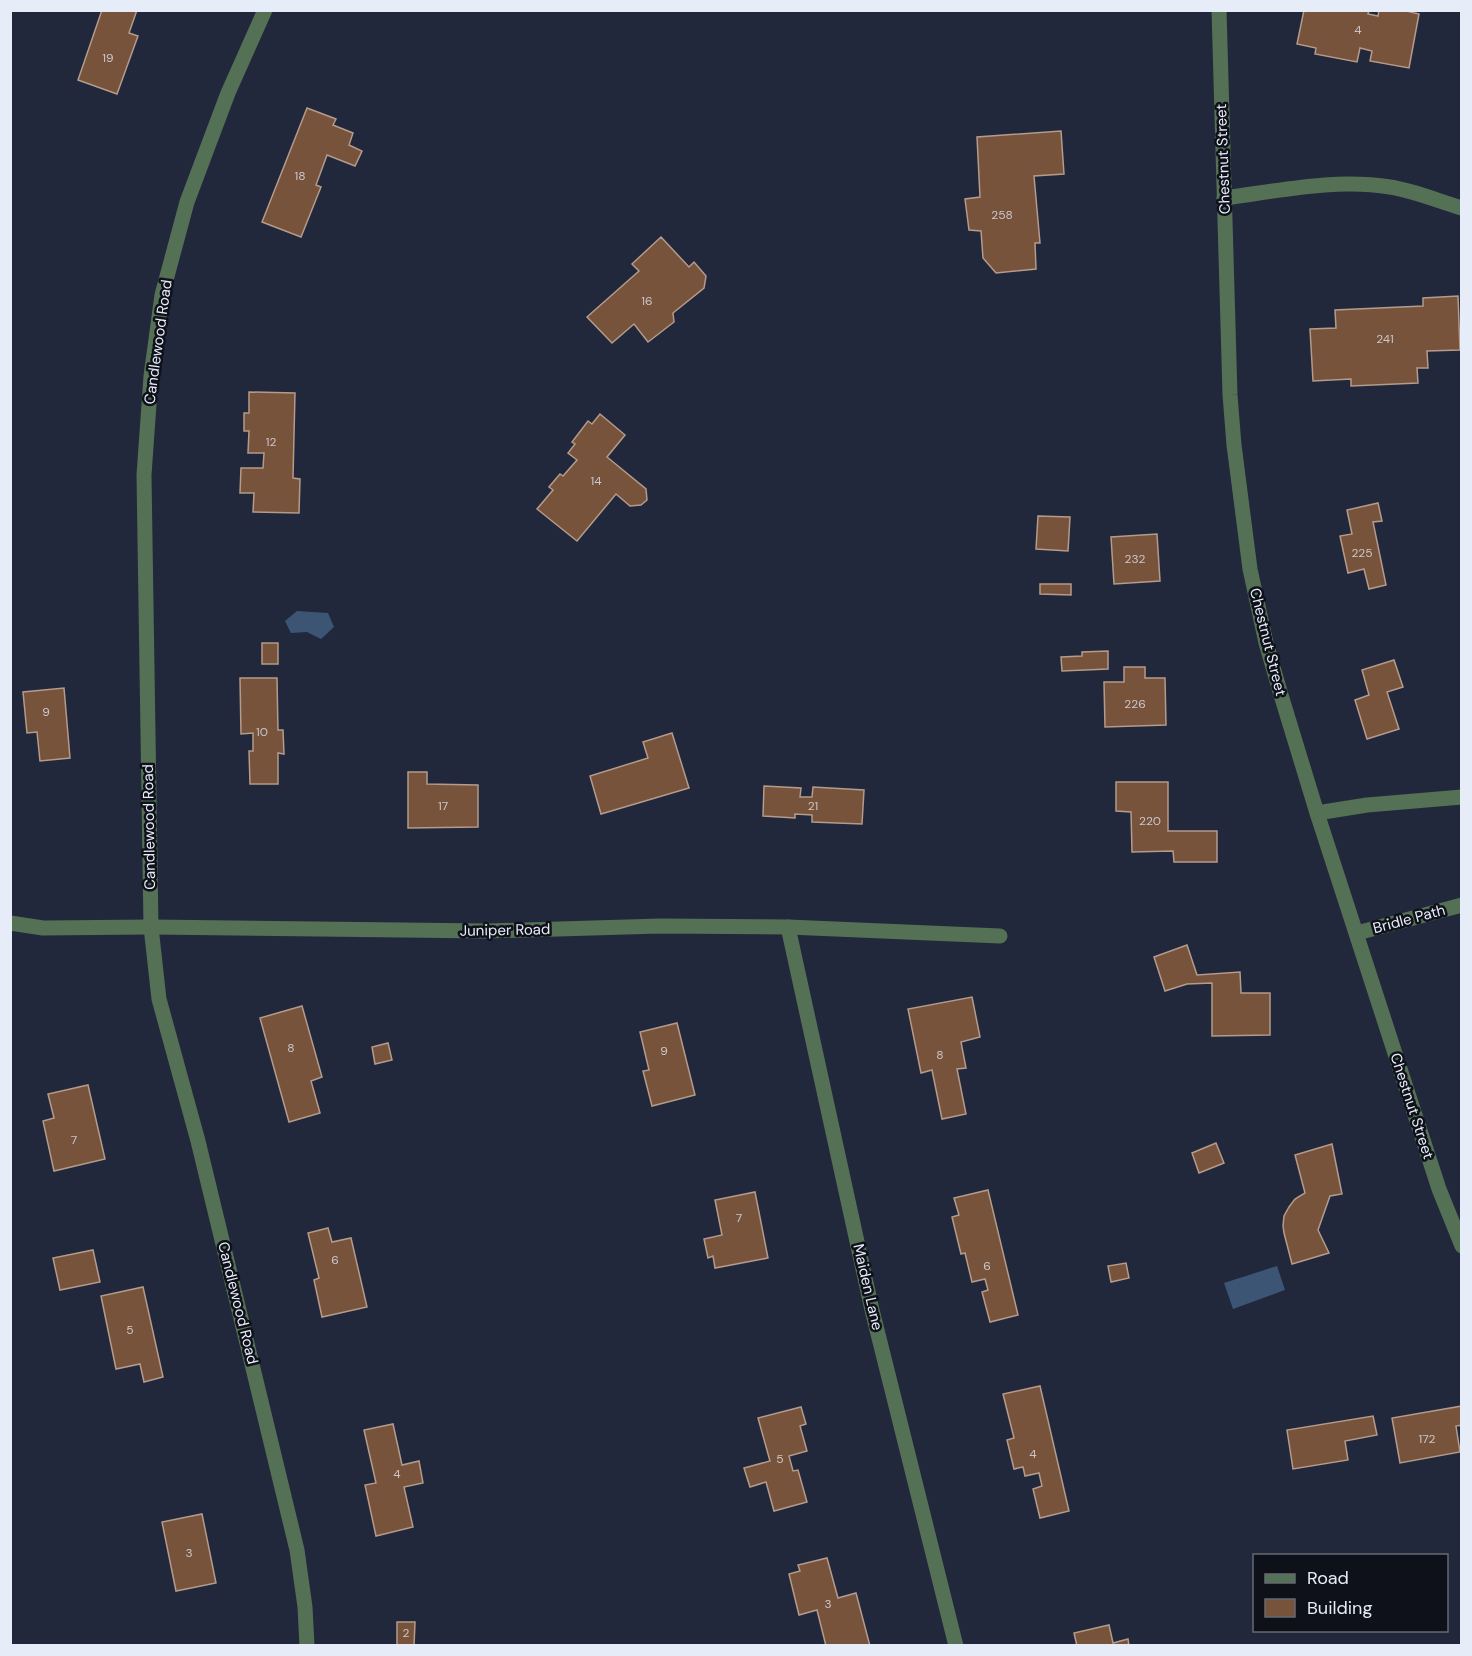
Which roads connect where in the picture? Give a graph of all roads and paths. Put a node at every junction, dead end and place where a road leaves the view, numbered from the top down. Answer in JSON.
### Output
{"nodes":[{"id":1,"x":265,"y":10,"type":"edge"},
{"id":2,"x":1219,"y":10,"type":"edge"},
{"id":3,"x":1224,"y":198,"type":"junction"},
{"id":4,"x":1461,"y":208,"type":"edge"},
{"id":5,"x":1461,"y":797,"type":"edge"},
{"id":6,"x":1317,"y":813,"type":"junction"},
{"id":7,"x":1461,"y":905,"type":"edge"},
{"id":8,"x":10,"y":923,"type":"edge"},
{"id":9,"x":151,"y":927,"type":"junction"},
{"id":10,"x":788,"y":927,"type":"junction"},
{"id":11,"x":1357,"y":933,"type":"junction"},
{"id":12,"x":1000,"y":936,"type":"dead end"},
{"id":13,"x":1461,"y":1246,"type":"edge"},
{"id":14,"x":307,"y":1646,"type":"edge"},
{"id":15,"x":956,"y":1646,"type":"edge"}],
"edges":[{"from":1,"to":9,"type":"street","name":"Candlewood Road"},
{"from":2,"to":3,"type":"street","name":"Chestnut Street"},
{"from":3,"to":4,"type":"street"},
{"from":3,"to":6,"type":"street","name":"Chestnut Street"},
{"from":5,"to":6,"type":"street"},
{"from":6,"to":11,"type":"street","name":"Chestnut Street"},
{"from":7,"to":11,"type":"street","name":"Bridle Path"},
{"from":8,"to":9,"type":"street","name":"Juniper Road"},
{"from":9,"to":10,"type":"street","name":"Juniper Road"},
{"from":9,"to":14,"type":"street","name":"Candlewood Road"},
{"from":10,"to":12,"type":"street","name":"Juniper Road"},
{"from":10,"to":15,"type":"street","name":"Maiden Lane"},
{"from":11,"to":13,"type":"street","name":"Chestnut Street"}]}
